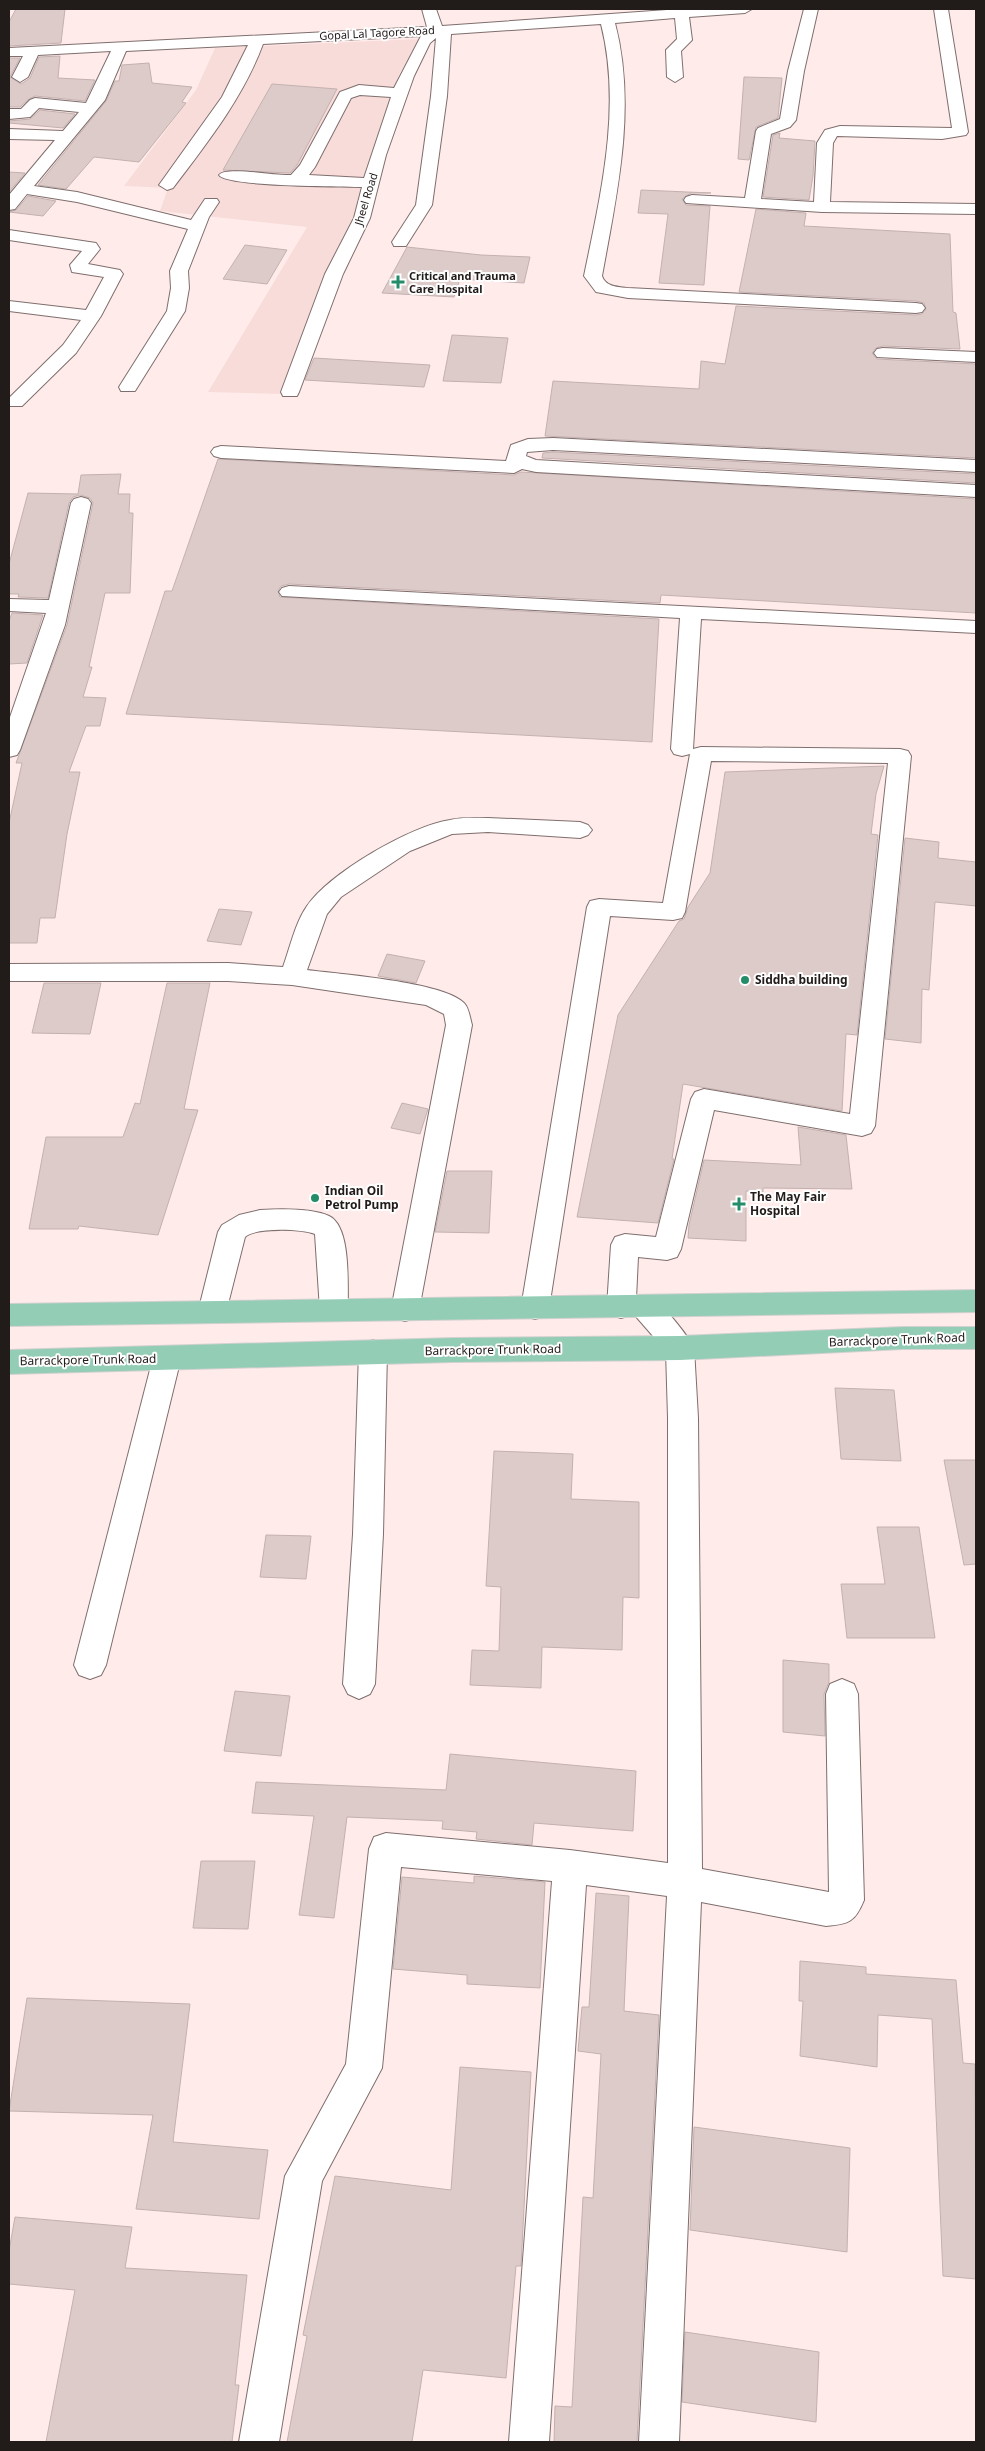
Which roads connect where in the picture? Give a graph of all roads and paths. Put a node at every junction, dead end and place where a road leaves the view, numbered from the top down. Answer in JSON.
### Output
{"nodes":[{"id":1,"x":429,"y":9,"type":"edge"},
{"id":2,"x":745,"y":9,"type":"edge"},
{"id":3,"x":811,"y":9,"type":"edge"},
{"id":4,"x":941,"y":9,"type":"edge"},
{"id":5,"x":707,"y":10,"type":"edge"},
{"id":6,"x":681,"y":13,"type":"junction"},
{"id":7,"x":554,"y":15,"type":"edge"},
{"id":8,"x":607,"y":18,"type":"junction"},
{"id":9,"x":440,"y":30,"type":"junction"},
{"id":10,"x":350,"y":35,"type":"junction"},
{"id":11,"x":266,"y":39,"type":"junction"},
{"id":12,"x":121,"y":46,"type":"junction"},
{"id":13,"x":33,"y":50,"type":"junction"},
{"id":14,"x":9,"y":52,"type":"edge"},
{"id":15,"x":332,"y":52,"type":"dead end"},
{"id":16,"x":302,"y":53,"type":"dead end"},
{"id":17,"x":20,"y":77,"type":"dead end"},
{"id":18,"x":674,"y":77,"type":"dead end"},
{"id":19,"x":400,"y":93,"type":"junction"},
{"id":20,"x":90,"y":108,"type":"junction"},
{"id":21,"x":9,"y":114,"type":"edge"},
{"id":22,"x":9,"y":134,"type":"edge"},
{"id":23,"x":68,"y":136,"type":"junction"},
{"id":24,"x":227,"y":175,"type":"dead end"},
{"id":25,"x":296,"y":179,"type":"junction"},
{"id":26,"x":371,"y":184,"type":"junction"},
{"id":27,"x":167,"y":185,"type":"dead end"},
{"id":28,"x":23,"y":189,"type":"junction"},
{"id":29,"x":692,"y":200,"type":"dead end"},
{"id":30,"x":211,"y":202,"type":"dead end"},
{"id":31,"x":752,"y":204,"type":"junction"},
{"id":32,"x":9,"y":205,"type":"edge"},
{"id":33,"x":822,"y":207,"type":"junction"},
{"id":34,"x":976,"y":209,"type":"edge"},
{"id":35,"x":198,"y":227,"type":"junction"},
{"id":36,"x":9,"y":235,"type":"edge"},
{"id":37,"x":400,"y":242,"type":"dead end"},
{"id":38,"x":9,"y":306,"type":"edge"},
{"id":39,"x":916,"y":308,"type":"dead end"},
{"id":40,"x":92,"y":316,"type":"junction"},
{"id":41,"x":883,"y":353,"type":"dead end"},
{"id":42,"x":976,"y":357,"type":"edge"},
{"id":43,"x":128,"y":387,"type":"dead end"},
{"id":44,"x":290,"y":392,"type":"dead end"},
{"id":45,"x":15,"y":402,"type":"dead end"},
{"id":46,"x":221,"y":452,"type":"dead end"},
{"id":47,"x":516,"y":457,"type":"junction"},
{"id":48,"x":976,"y":466,"type":"edge"},
{"id":49,"x":976,"y":491,"type":"edge"},
{"id":50,"x":81,"y":504,"type":"dead end"},
{"id":51,"x":289,"y":592,"type":"dead end"},
{"id":52,"x":9,"y":605,"type":"edge"},
{"id":53,"x":59,"y":607,"type":"junction"},
{"id":54,"x":691,"y":614,"type":"junction"},
{"id":55,"x":976,"y":627,"type":"edge"},
{"id":56,"x":682,"y":749,"type":"dead end"},
{"id":57,"x":9,"y":750,"type":"edge"},
{"id":58,"x":580,"y":830,"type":"dead end"},
{"id":59,"x":9,"y":972,"type":"edge"},
{"id":60,"x":292,"y":976,"type":"junction"},
{"id":61,"x":976,"y":1301,"type":"edge"},
{"id":62,"x":633,"y":1307,"type":"junction"},
{"id":63,"x":535,"y":1308,"type":"junction"},
{"id":64,"x":334,"y":1310,"type":"junction"},
{"id":65,"x":405,"y":1310,"type":"junction"},
{"id":66,"x":212,"y":1312,"type":"junction"},
{"id":67,"x":9,"y":1315,"type":"edge"},
{"id":68,"x":976,"y":1338,"type":"edge"},
{"id":69,"x":680,"y":1348,"type":"junction"},
{"id":70,"x":373,"y":1352,"type":"junction"},
{"id":71,"x":167,"y":1358,"type":"junction"},
{"id":72,"x":9,"y":1362,"type":"edge"},
{"id":73,"x":90,"y":1665,"type":"dead end"},
{"id":74,"x":359,"y":1684,"type":"dead end"},
{"id":75,"x":842,"y":1694,"type":"dead end"},
{"id":76,"x":570,"y":1866,"type":"junction"},
{"id":77,"x":685,"y":1882,"type":"junction"},
{"id":78,"x":259,"y":2442,"type":"edge"},
{"id":79,"x":529,"y":2442,"type":"edge"},
{"id":80,"x":659,"y":2442,"type":"edge"}],
"edges":[{"from":1,"to":9,"type":"street"},
{"from":2,"to":5,"type":"street","name":"Gopal Lal Tagore Road"},
{"from":3,"to":31,"type":"street"},
{"from":4,"to":33,"type":"street"},
{"from":5,"to":6,"type":"street","name":"Gopal Lal Tagore Road"},
{"from":6,"to":8,"type":"street","name":"Gopal Lal Tagore Road"},
{"from":6,"to":18,"type":"street"},
{"from":7,"to":8,"type":"street","name":"Gopal Lal Tagore Road"},
{"from":7,"to":9,"type":"street","name":"Gopal Lal Tagore Road"},
{"from":8,"to":39,"type":"street"},
{"from":9,"to":10,"type":"street","name":"Gopal Lal Tagore Road"},
{"from":9,"to":19,"type":"street","name":"Jheel Road"},
{"from":9,"to":37,"type":"street"},
{"from":10,"to":11,"type":"street","name":"Gopal Lal Tagore Road"},
{"from":10,"to":15,"type":"street"},
{"from":11,"to":12,"type":"street","name":"Gopal Lal Tagore Road"},
{"from":11,"to":16,"type":"street"},
{"from":11,"to":27,"type":"street"},
{"from":12,"to":13,"type":"street","name":"Gopal Lal Tagore Road"},
{"from":12,"to":20,"type":"street"},
{"from":13,"to":14,"type":"street","name":"Gopal Lal Tagore Road"},
{"from":13,"to":17,"type":"street"},
{"from":19,"to":25,"type":"street"},
{"from":19,"to":26,"type":"street","name":"Jheel Road"},
{"from":20,"to":21,"type":"street"},
{"from":20,"to":23,"type":"street"},
{"from":22,"to":23,"type":"street"},
{"from":23,"to":28,"type":"street"},
{"from":24,"to":25,"type":"street"},
{"from":25,"to":26,"type":"street"},
{"from":26,"to":44,"type":"street","name":"Jheel Road"},
{"from":28,"to":32,"type":"street"},
{"from":28,"to":35,"type":"street"},
{"from":29,"to":31,"type":"street"},
{"from":30,"to":35,"type":"street"},
{"from":31,"to":33,"type":"street"},
{"from":33,"to":34,"type":"street"},
{"from":35,"to":43,"type":"street"},
{"from":36,"to":40,"type":"street"},
{"from":38,"to":40,"type":"street"},
{"from":40,"to":45,"type":"street"},
{"from":41,"to":42,"type":"street"},
{"from":46,"to":47,"type":"street"},
{"from":47,"to":48,"type":"street"},
{"from":47,"to":49,"type":"street"},
{"from":50,"to":53,"type":"street"},
{"from":51,"to":54,"type":"street"},
{"from":52,"to":53,"type":"street"},
{"from":53,"to":57,"type":"street"},
{"from":54,"to":55,"type":"street"},
{"from":54,"to":56,"type":"street"},
{"from":58,"to":60,"type":"street"},
{"from":59,"to":60,"type":"street"},
{"from":60,"to":65,"type":"street"},
{"from":61,"to":62,"type":"main road"},
{"from":62,"to":63,"type":"main road"},
{"from":62,"to":63,"type":"street"},
{"from":62,"to":69,"type":"street"},
{"from":63,"to":65,"type":"main road"},
{"from":64,"to":65,"type":"main road"},
{"from":64,"to":66,"type":"main road"},
{"from":64,"to":66,"type":"street"},
{"from":66,"to":67,"type":"main road"},
{"from":68,"to":69,"type":"main road","name":"Barrackpore Trunk Road"},
{"from":69,"to":70,"type":"main road","name":"Barrackpore Trunk Road"},
{"from":69,"to":77,"type":"street"},
{"from":70,"to":71,"type":"main road","name":"Barrackpore Trunk Road"},
{"from":70,"to":74,"type":"street"},
{"from":71,"to":72,"type":"main road","name":"Barrackpore Trunk Road"},
{"from":71,"to":73,"type":"street"},
{"from":75,"to":77,"type":"street"},
{"from":76,"to":77,"type":"street"},
{"from":76,"to":78,"type":"street"},
{"from":76,"to":79,"type":"street"},
{"from":77,"to":80,"type":"street"}]}
